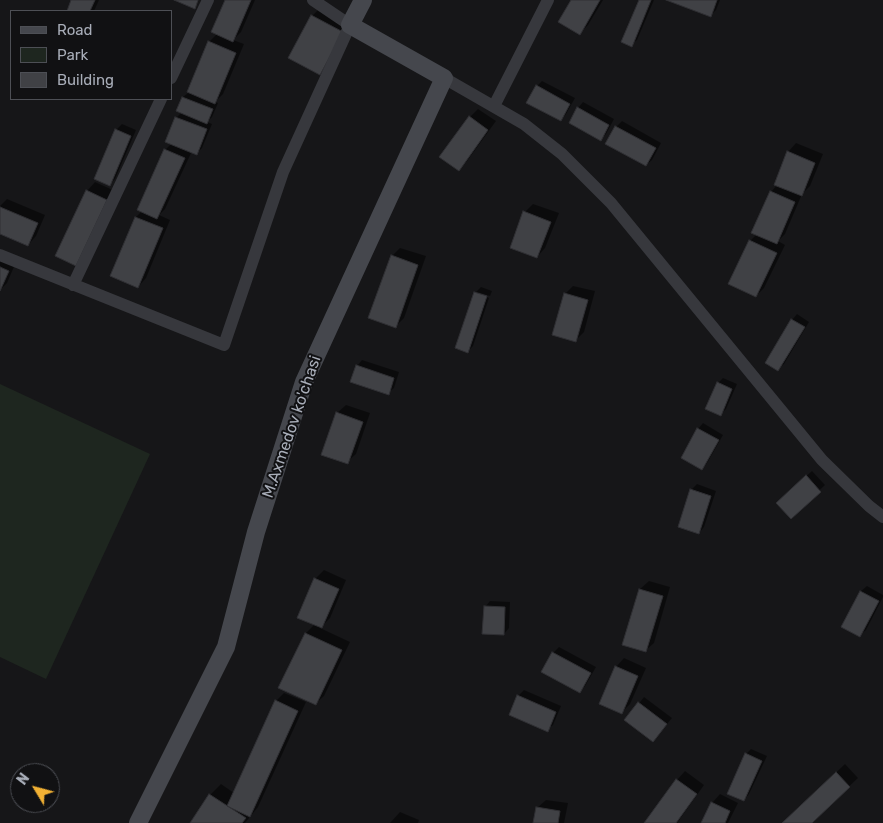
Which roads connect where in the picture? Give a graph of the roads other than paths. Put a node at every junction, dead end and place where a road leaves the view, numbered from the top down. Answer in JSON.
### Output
{"nodes":[{"id":1,"x":208,"y":0,"type":"edge"},
{"id":2,"x":313,"y":0,"type":"edge"},
{"id":3,"x":363,"y":0,"type":"edge"},
{"id":4,"x":548,"y":0,"type":"edge"},
{"id":5,"x":355,"y":28,"type":"junction"},
{"id":6,"x":172,"y":76,"type":"edge"},
{"id":7,"x":444,"y":78,"type":"junction"},
{"id":8,"x":161,"y":100,"type":"edge"},
{"id":9,"x":494,"y":106,"type":"junction"},
{"id":10,"x":0,"y":255,"type":"edge"},
{"id":11,"x":73,"y":285,"type":"junction"},
{"id":12,"x":883,"y":517,"type":"edge"},
{"id":13,"x":138,"y":823,"type":"edge"}],
"edges":[{"from":1,"to":6,"type":"street"},
{"from":2,"to":5,"type":"street"},
{"from":3,"to":5,"type":"main road"},
{"from":4,"to":9,"type":"street"},
{"from":5,"to":7,"type":"main road"},
{"from":5,"to":11,"type":"street"},
{"from":7,"to":9,"type":"street"},
{"from":7,"to":13,"type":"main road","name":"M.Axmedov ko'chasi"},
{"from":8,"to":11,"type":"street"},
{"from":9,"to":12,"type":"street"},
{"from":10,"to":11,"type":"street"}]}
